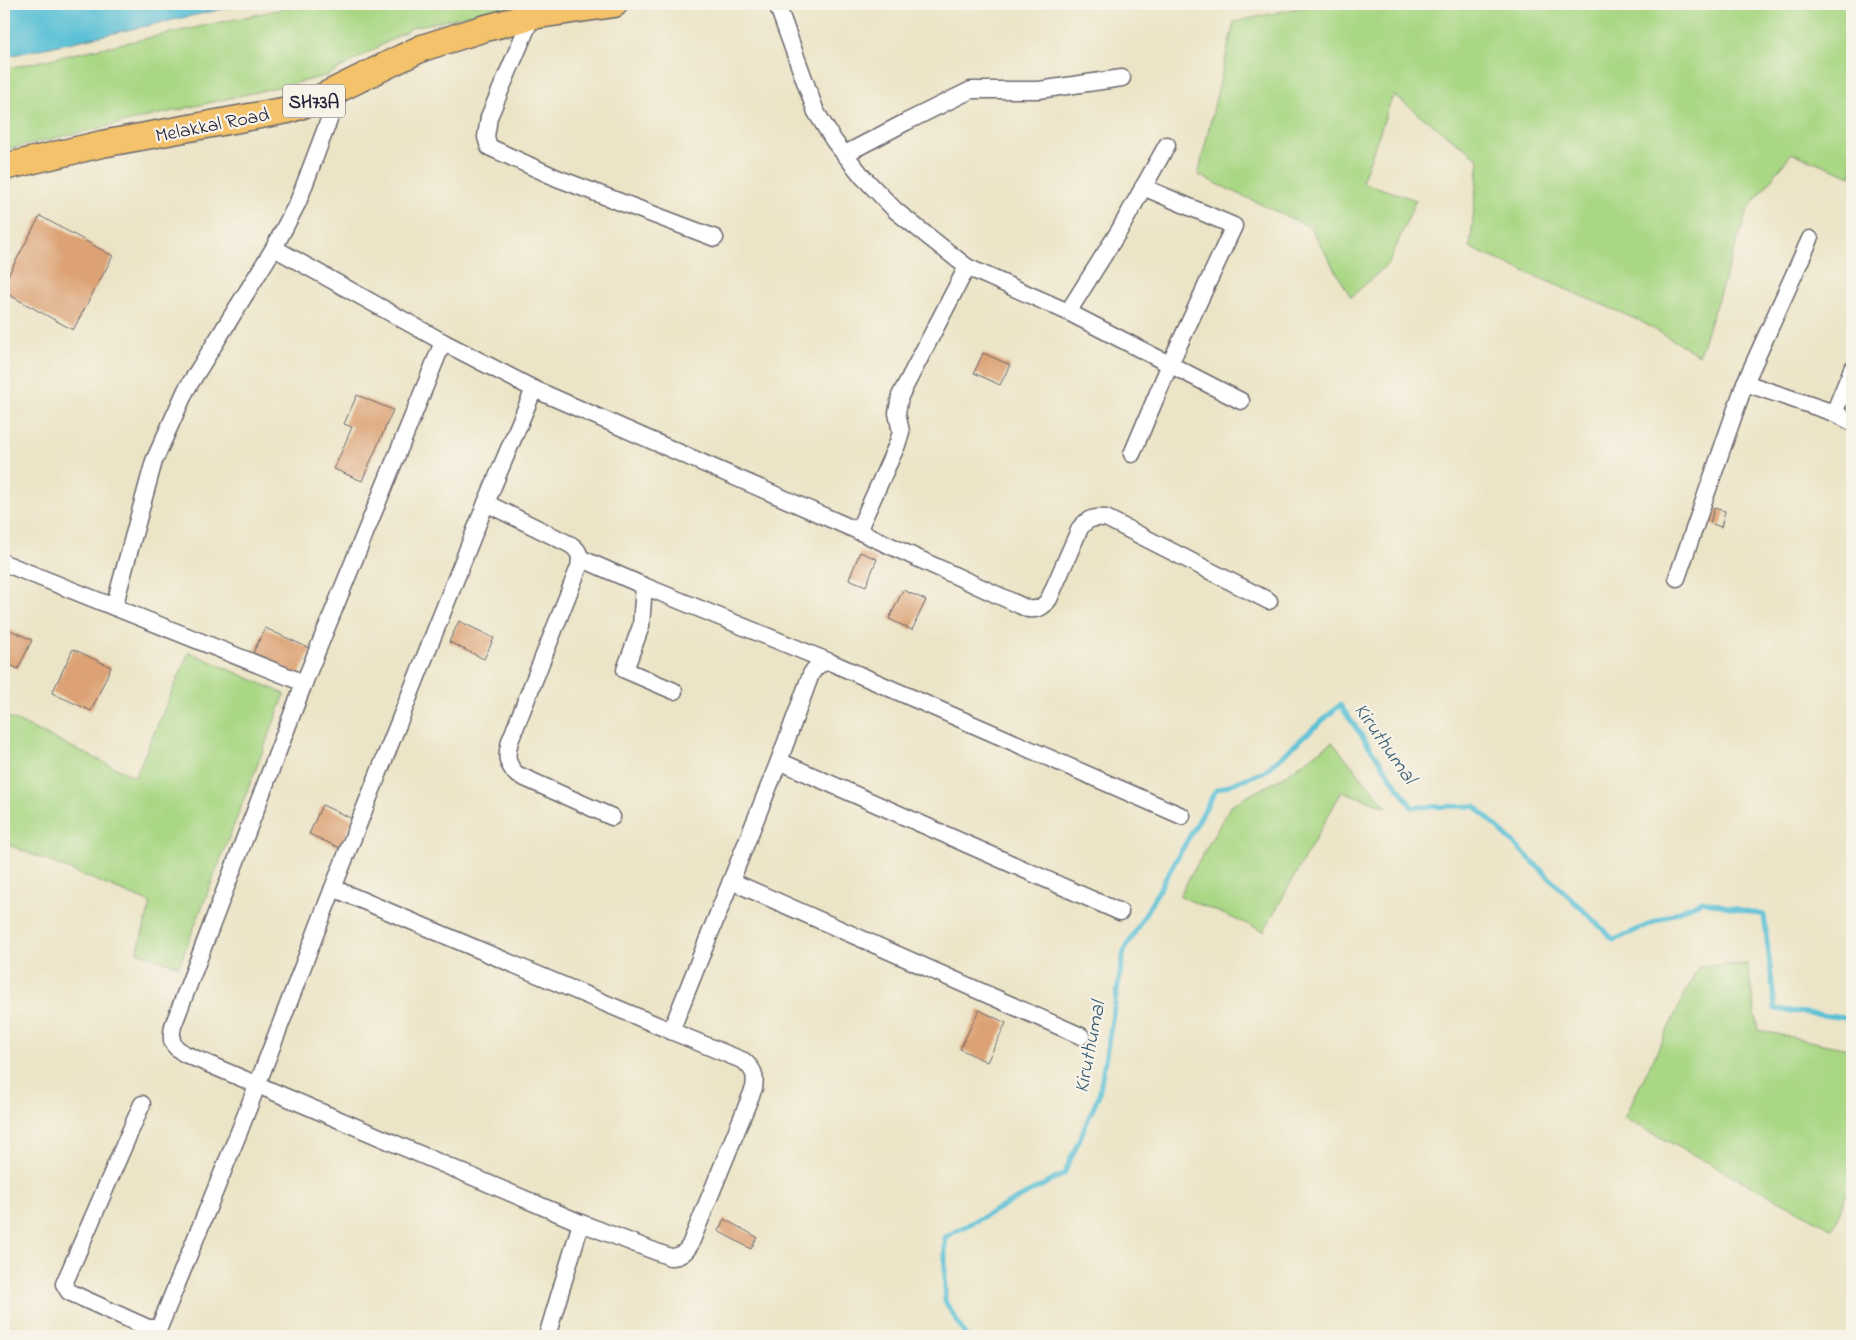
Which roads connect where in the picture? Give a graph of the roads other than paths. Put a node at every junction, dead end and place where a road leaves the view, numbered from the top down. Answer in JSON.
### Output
{"nodes":[{"id":1,"x":614,"y":4,"type":"edge"},
{"id":2,"x":777,"y":4,"type":"edge"},
{"id":3,"x":532,"y":16,"type":"junction"},
{"id":4,"x":1122,"y":78,"type":"dead end"},
{"id":5,"x":340,"y":88,"type":"junction"},
{"id":6,"x":1167,"y":145,"type":"dead end"},
{"id":7,"x":845,"y":154,"type":"junction"},
{"id":8,"x":4,"y":167,"type":"edge"},
{"id":9,"x":1144,"y":187,"type":"junction"},
{"id":10,"x":715,"y":238,"type":"dead end"},
{"id":11,"x":1810,"y":239,"type":"dead end"},
{"id":12,"x":274,"y":248,"type":"junction"},
{"id":13,"x":967,"y":266,"type":"junction"},
{"id":14,"x":1068,"y":312,"type":"junction"},
{"id":15,"x":443,"y":342,"type":"junction"},
{"id":16,"x":1170,"y":364,"type":"junction"},
{"id":17,"x":1852,"y":369,"type":"edge"},
{"id":18,"x":1745,"y":383,"type":"junction"},
{"id":19,"x":534,"y":389,"type":"junction"},
{"id":20,"x":1241,"y":401,"type":"dead end"},
{"id":21,"x":1834,"y":414,"type":"junction"},
{"id":22,"x":1852,"y":422,"type":"edge"},
{"id":23,"x":1132,"y":454,"type":"dead end"},
{"id":24,"x":486,"y":503,"type":"junction"},
{"id":25,"x":858,"y":531,"type":"junction"},
{"id":26,"x":580,"y":558,"type":"junction"},
{"id":27,"x":4,"y":563,"type":"edge"},
{"id":28,"x":1676,"y":578,"type":"dead end"},
{"id":29,"x":644,"y":586,"type":"junction"},
{"id":30,"x":1268,"y":601,"type":"dead end"},
{"id":31,"x":114,"y":607,"type":"junction"},
{"id":32,"x":830,"y":662,"type":"junction"},
{"id":33,"x":304,"y":683,"type":"junction"},
{"id":34,"x":674,"y":691,"type":"dead end"},
{"id":35,"x":779,"y":761,"type":"junction"},
{"id":36,"x":1182,"y":816,"type":"dead end"},
{"id":37,"x":612,"y":817,"type":"dead end"},
{"id":38,"x":731,"y":881,"type":"junction"},
{"id":39,"x":333,"y":888,"type":"junction"},
{"id":40,"x":1120,"y":912,"type":"dead end"},
{"id":41,"x":671,"y":1031,"type":"junction"},
{"id":42,"x":1082,"y":1036,"type":"dead end"},
{"id":43,"x":258,"y":1085,"type":"junction"},
{"id":44,"x":142,"y":1104,"type":"dead end"},
{"id":45,"x":581,"y":1223,"type":"junction"},
{"id":46,"x":548,"y":1336,"type":"edge"}],
"edges":[{"from":1,"to":3,"type":"main road","name":"Melakkal Road","number":"SH73A"},
{"from":2,"to":7,"type":"street"},
{"from":3,"to":5,"type":"main road","name":"Melakkal Road","number":"SH73A"},
{"from":3,"to":10,"type":"street"},
{"from":4,"to":7,"type":"street"},
{"from":5,"to":8,"type":"main road","name":"Melakkal Road","number":"SH73A"},
{"from":5,"to":12,"type":"street"},
{"from":6,"to":9,"type":"street"},
{"from":7,"to":13,"type":"street"},
{"from":9,"to":14,"type":"street"},
{"from":9,"to":16,"type":"street"},
{"from":11,"to":18,"type":"street"},
{"from":12,"to":15,"type":"street"},
{"from":12,"to":31,"type":"street"},
{"from":13,"to":14,"type":"street"},
{"from":13,"to":25,"type":"street"},
{"from":14,"to":16,"type":"street"},
{"from":15,"to":19,"type":"street"},
{"from":15,"to":33,"type":"street"},
{"from":16,"to":20,"type":"street"},
{"from":16,"to":23,"type":"street"},
{"from":17,"to":21,"type":"street"},
{"from":18,"to":21,"type":"street"},
{"from":18,"to":28,"type":"street"},
{"from":19,"to":24,"type":"street"},
{"from":19,"to":25,"type":"street"},
{"from":21,"to":22,"type":"street"},
{"from":24,"to":26,"type":"street"},
{"from":24,"to":39,"type":"street"},
{"from":25,"to":30,"type":"street"},
{"from":26,"to":29,"type":"street"},
{"from":26,"to":37,"type":"street"},
{"from":27,"to":31,"type":"street"},
{"from":29,"to":32,"type":"street"},
{"from":29,"to":34,"type":"street"},
{"from":31,"to":33,"type":"street"},
{"from":32,"to":35,"type":"street"},
{"from":32,"to":36,"type":"street"},
{"from":33,"to":43,"type":"street"},
{"from":35,"to":38,"type":"street"},
{"from":35,"to":40,"type":"street"},
{"from":38,"to":41,"type":"street"},
{"from":38,"to":42,"type":"street"},
{"from":39,"to":41,"type":"street"},
{"from":39,"to":43,"type":"street"},
{"from":41,"to":45,"type":"street"},
{"from":43,"to":44,"type":"street"},
{"from":43,"to":45,"type":"street"},
{"from":45,"to":46,"type":"street"}]}
